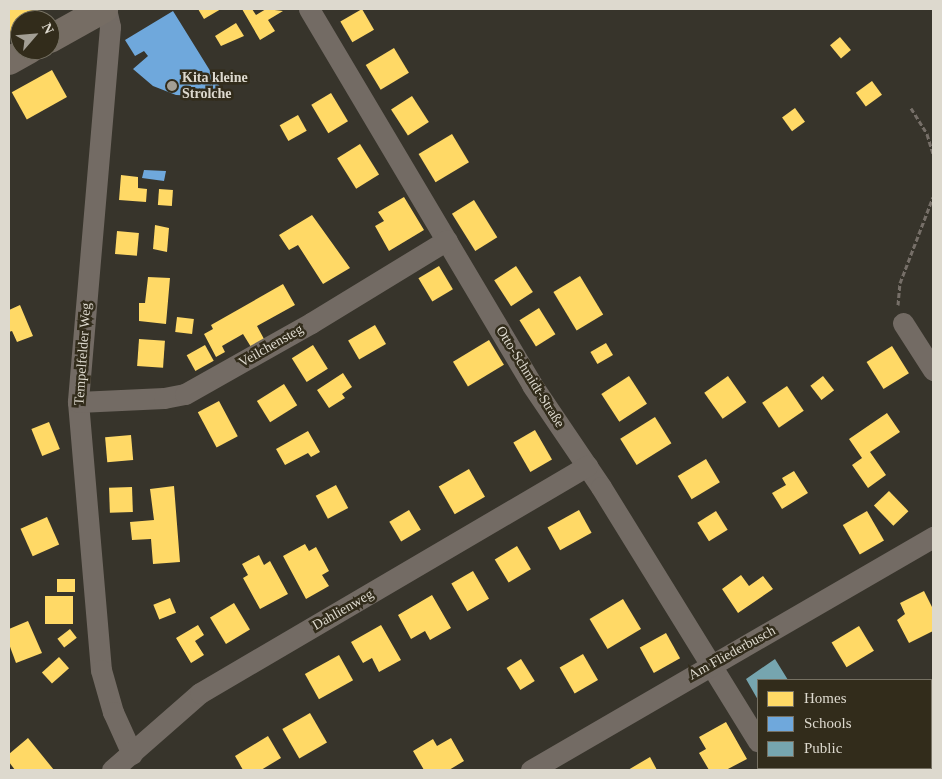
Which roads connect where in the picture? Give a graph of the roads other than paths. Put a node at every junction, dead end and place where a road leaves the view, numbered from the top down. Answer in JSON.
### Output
{"nodes":[{"id":1,"x":105,"y":9,"type":"edge"},
{"id":2,"x":309,"y":9,"type":"edge"},
{"id":3,"x":60,"y":33,"type":"edge"},
{"id":4,"x":447,"y":240,"type":"junction"},
{"id":5,"x":903,"y":323,"type":"road end"},
{"id":6,"x":933,"y":370,"type":"edge"},
{"id":7,"x":78,"y":402,"type":"junction"},
{"id":8,"x":587,"y":466,"type":"junction"},
{"id":9,"x":933,"y":537,"type":"edge"},
{"id":10,"x":710,"y":665,"type":"junction"},
{"id":11,"x":757,"y":739,"type":"edge"},
{"id":12,"x":132,"y":754,"type":"junction"},
{"id":13,"x":112,"y":770,"type":"edge"},
{"id":14,"x":531,"y":770,"type":"edge"}],
"edges":[{"from":1,"to":3,"type":"main road"},
{"from":1,"to":7,"type":"street","name":"Tempelfelder Weg"},
{"from":2,"to":4,"type":"street","name":"Otto-Schmidt-Straße"},
{"from":4,"to":7,"type":"street","name":"Veilchensteg"},
{"from":4,"to":8,"type":"street","name":"Otto-Schmidt-Straße"},
{"from":5,"to":6,"type":"street"},
{"from":7,"to":12,"type":"street","name":"Tempelfelder Weg"},
{"from":8,"to":10,"type":"street","name":"Otto-Schmidt-Straße"},
{"from":8,"to":12,"type":"street","name":"Dahlienweg"},
{"from":9,"to":10,"type":"street","name":"Am Fliederbusch"},
{"from":10,"to":11,"type":"street","name":"Otto-Schmidt-Straße"},
{"from":10,"to":14,"type":"street","name":"Am Fliederbusch"},
{"from":12,"to":13,"type":"street","name":"Dahlienweg"}]}
